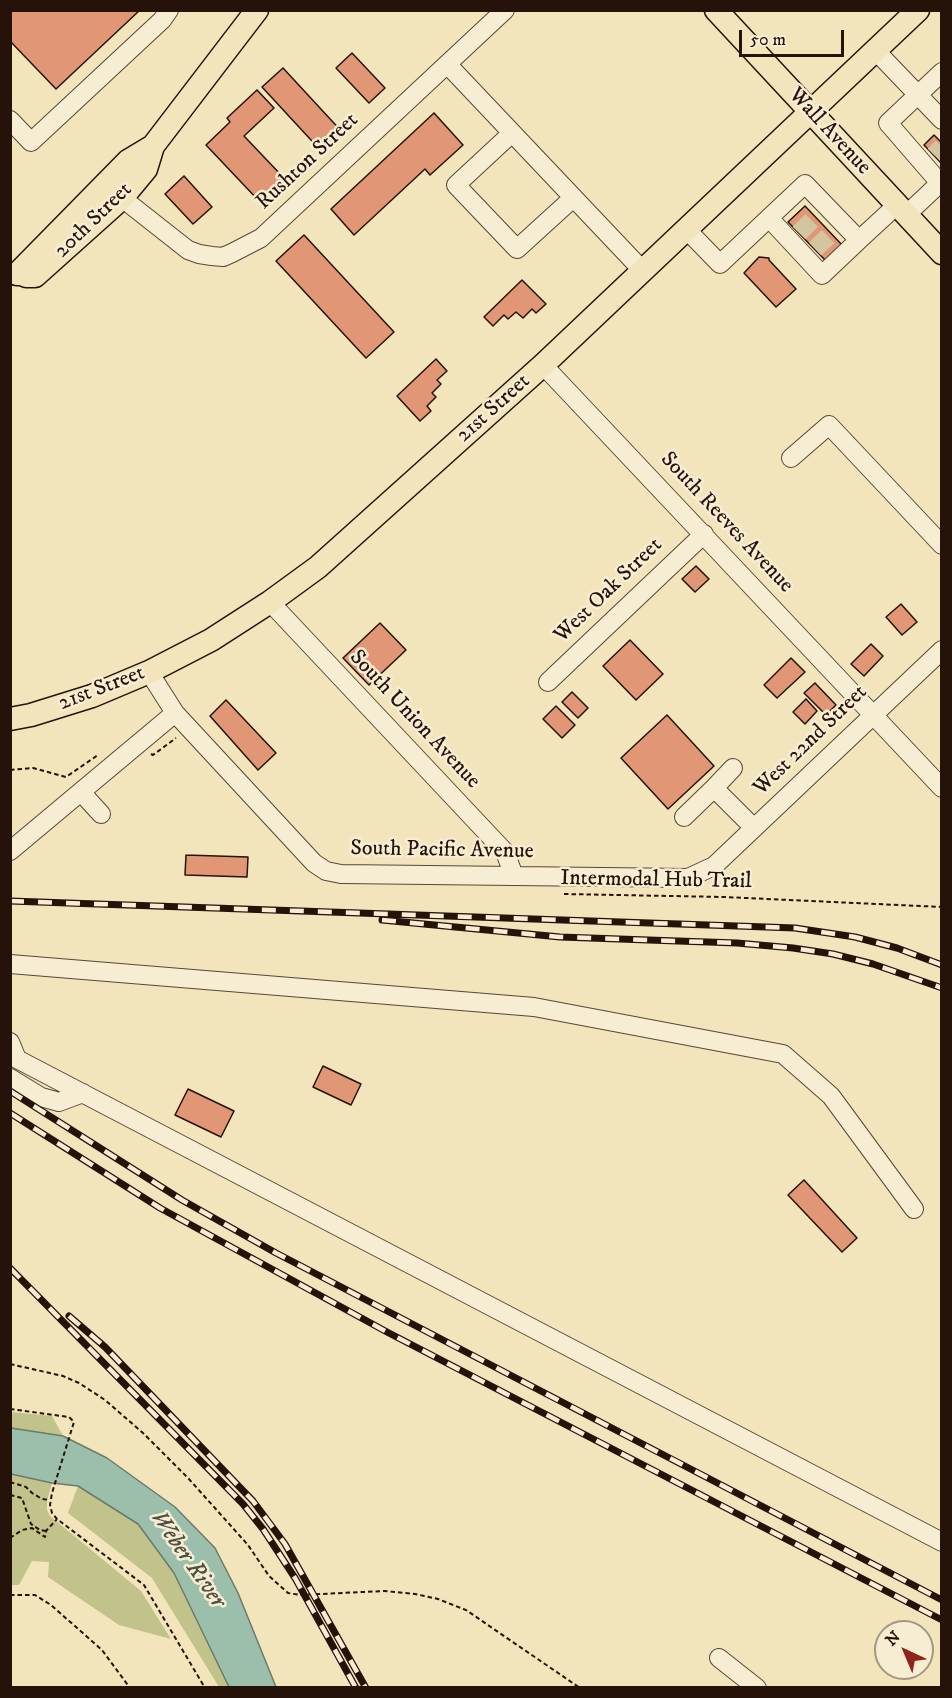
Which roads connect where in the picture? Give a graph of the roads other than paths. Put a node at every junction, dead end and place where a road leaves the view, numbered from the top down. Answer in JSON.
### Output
{"nodes":[{"id":1,"x":169,"y":10,"type":"edge"},
{"id":2,"x":257,"y":10,"type":"edge"},
{"id":3,"x":505,"y":10,"type":"edge"},
{"id":4,"x":716,"y":10,"type":"edge"},
{"id":5,"x":918,"y":10,"type":"edge"},
{"id":6,"x":875,"y":50,"type":"junction"},
{"id":7,"x":447,"y":64,"type":"junction"},
{"id":8,"x":942,"y":72,"type":"edge"},
{"id":9,"x":918,"y":95,"type":"junction"},
{"id":10,"x":811,"y":112,"type":"junction"},
{"id":11,"x":10,"y":120,"type":"edge"},
{"id":12,"x":942,"y":120,"type":"edge"},
{"id":13,"x":512,"y":133,"type":"junction"},
{"id":14,"x":153,"y":146,"type":"junction"},
{"id":15,"x":936,"y":172,"type":"edge"},
{"id":16,"x":123,"y":198,"type":"junction"},
{"id":17,"x":573,"y":198,"type":"junction"},
{"id":18,"x":902,"y":210,"type":"junction"},
{"id":19,"x":769,"y":218,"type":"junction"},
{"id":20,"x":687,"y":230,"type":"junction"},
{"id":21,"x":859,"y":240,"type":"junction"},
{"id":22,"x":942,"y":253,"type":"edge"},
{"id":23,"x":13,"y":271,"type":"edge"},
{"id":24,"x":643,"y":271,"type":"junction"},
{"id":25,"x":543,"y":365,"type":"junction"},
{"id":26,"x":791,"y":458,"type":"dead end"},
{"id":27,"x":704,"y":534,"type":"junction"},
{"id":28,"x":942,"y":545,"type":"edge"},
{"id":29,"x":270,"y":602,"type":"junction"},
{"id":30,"x":942,"y":650,"type":"edge"},
{"id":31,"x":149,"y":672,"type":"junction"},
{"id":32,"x":548,"y":682,"type":"dead end"},
{"id":33,"x":175,"y":713,"type":"junction"},
{"id":34,"x":872,"y":716,"type":"junction"},
{"id":35,"x":10,"y":719,"type":"edge"},
{"id":36,"x":733,"y":768,"type":"dead end"},
{"id":37,"x":714,"y":788,"type":"junction"},
{"id":38,"x":942,"y":788,"type":"edge"},
{"id":39,"x":81,"y":792,"type":"junction"},
{"id":40,"x":101,"y":814,"type":"dead end"},
{"id":41,"x":684,"y":817,"type":"dead end"},
{"id":42,"x":754,"y":828,"type":"junction"},
{"id":43,"x":10,"y":851,"type":"edge"},
{"id":44,"x":714,"y":866,"type":"joint"},
{"id":45,"x":514,"y":876,"type":"junction"},
{"id":46,"x":10,"y":964,"type":"edge"},
{"id":47,"x":10,"y":1042,"type":"edge"},
{"id":48,"x":10,"y":1078,"type":"edge"},
{"id":49,"x":83,"y":1093,"type":"junction"},
{"id":50,"x":914,"y":1209,"type":"dead end"},
{"id":51,"x":942,"y":1542,"type":"edge"},
{"id":52,"x":718,"y":1658,"type":"dead end"},
{"id":53,"x":757,"y":1688,"type":"edge"}],
"edges":[{"from":1,"to":11,"type":"street"},
{"from":2,"to":14,"type":"main road","name":"20th Street"},
{"from":3,"to":7,"type":"street","name":"Rushton Street"},
{"from":4,"to":10,"type":"main road","name":"Wall Avenue"},
{"from":5,"to":6,"type":"main road","name":"21st Street"},
{"from":6,"to":9,"type":"street"},
{"from":6,"to":10,"type":"main road","name":"21st Street"},
{"from":7,"to":13,"type":"street"},
{"from":7,"to":16,"type":"street","name":"Rushton Street"},
{"from":8,"to":9,"type":"street"},
{"from":9,"to":12,"type":"street"},
{"from":9,"to":15,"type":"street"},
{"from":10,"to":18,"type":"main road","name":"Wall Avenue"},
{"from":10,"to":20,"type":"main road","name":"21st Street"},
{"from":13,"to":17,"type":"street"},
{"from":13,"to":17,"type":"street"},
{"from":14,"to":16,"type":"main road","name":"20th Street"},
{"from":14,"to":23,"type":"main road","name":"20th Street"},
{"from":15,"to":18,"type":"street"},
{"from":16,"to":23,"type":"main road","name":"20th Street"},
{"from":17,"to":24,"type":"street"},
{"from":18,"to":21,"type":"street"},
{"from":18,"to":22,"type":"main road","name":"Wall Avenue"},
{"from":19,"to":20,"type":"street"},
{"from":19,"to":21,"type":"street"},
{"from":19,"to":21,"type":"street"},
{"from":20,"to":24,"type":"main road","name":"21st Street"},
{"from":24,"to":25,"type":"main road","name":"21st Street"},
{"from":25,"to":27,"type":"street","name":"South Reeves Avenue"},
{"from":25,"to":29,"type":"main road","name":"21st Street"},
{"from":26,"to":28,"type":"street"},
{"from":27,"to":32,"type":"street","name":"West Oak Street"},
{"from":27,"to":34,"type":"street","name":"South Reeves Avenue"},
{"from":29,"to":31,"type":"main road","name":"21st Street"},
{"from":29,"to":45,"type":"street","name":"South Union Avenue"},
{"from":30,"to":34,"type":"street","name":"West 22nd Street"},
{"from":31,"to":33,"type":"street","name":"South Pacific Avenue"},
{"from":31,"to":35,"type":"main road","name":"21st Street"},
{"from":33,"to":39,"type":"street"},
{"from":33,"to":45,"type":"street","name":"South Pacific Avenue"},
{"from":34,"to":38,"type":"street","name":"South Reeves Avenue"},
{"from":34,"to":42,"type":"street","name":"West 22nd Street"},
{"from":36,"to":37,"type":"street"},
{"from":37,"to":41,"type":"street"},
{"from":37,"to":42,"type":"street"},
{"from":39,"to":40,"type":"street"},
{"from":39,"to":43,"type":"street"},
{"from":42,"to":44,"type":"street","name":"West 22nd Street"},
{"from":44,"to":45,"type":"street","name":"South Pacific Avenue"},
{"from":46,"to":50,"type":"street"},
{"from":47,"to":49,"type":"street"},
{"from":48,"to":49,"type":"street"},
{"from":49,"to":51,"type":"street"},
{"from":52,"to":53,"type":"street"}]}
